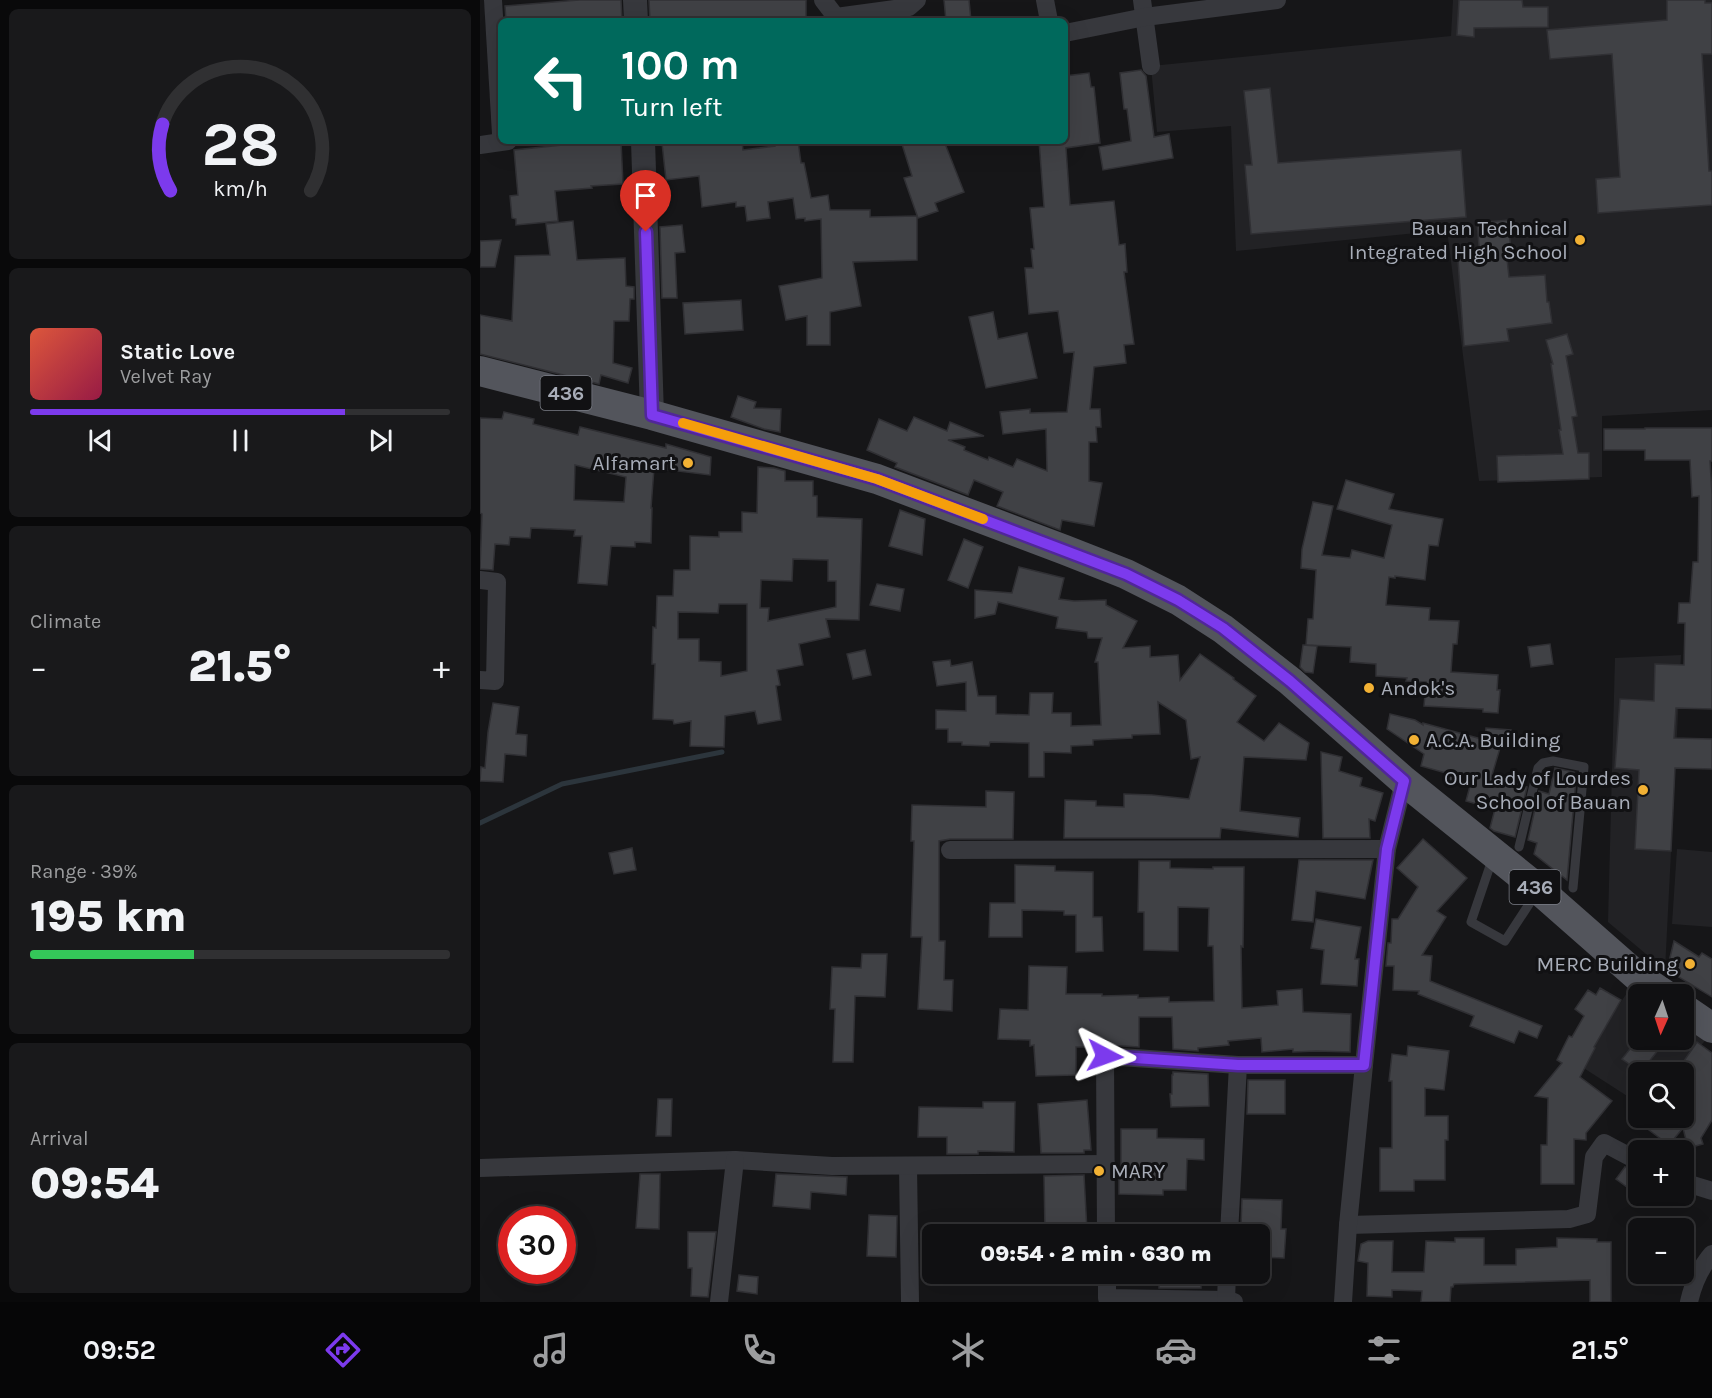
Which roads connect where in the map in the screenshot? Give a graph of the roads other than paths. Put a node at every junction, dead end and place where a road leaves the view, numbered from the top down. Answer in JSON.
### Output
{"nodes":[{"id":1,"x":493,"y":0,"type":"edge"},
{"id":2,"x":635,"y":0,"type":"edge"},
{"id":3,"x":823,"y":0,"type":"edge"},
{"id":4,"x":917,"y":0,"type":"edge"},
{"id":5,"x":1045,"y":0,"type":"edge"},
{"id":6,"x":1277,"y":0,"type":"edge"},
{"id":7,"x":1144,"y":9,"type":"edge"},
{"id":8,"x":636,"y":18,"type":"edge"},
{"id":9,"x":1048,"y":18,"type":"edge"},
{"id":10,"x":1068,"y":32,"type":"edge"},
{"id":11,"x":1151,"y":66,"type":"dead end"},
{"id":12,"x":498,"y":70,"type":"edge"},
{"id":13,"x":498,"y":141,"type":"edge"},
{"id":14,"x":643,"y":144,"type":"edge"},
{"id":15,"x":480,"y":145,"type":"edge"},
{"id":16,"x":480,"y":371,"type":"edge"},
{"id":17,"x":652,"y":415,"type":"junction"},
{"id":18,"x":480,"y":580,"type":"edge"},
{"id":19,"x":480,"y":681,"type":"edge"},
{"id":20,"x":1404,"y":781,"type":"junction"},
{"id":21,"x":1387,"y":849,"type":"junction"},
{"id":22,"x":951,"y":850,"type":"dead end"},
{"id":23,"x":1506,"y":851,"type":"junction"},
{"id":24,"x":1573,"y":888,"type":"dead end"},
{"id":25,"x":1538,"y":890,"type":"junction"},
{"id":26,"x":1649,"y":984,"type":"edge"},
{"id":27,"x":1694,"y":1016,"type":"edge"},
{"id":28,"x":1712,"y":1028,"type":"edge"},
{"id":29,"x":1238,"y":1065,"type":"junction"},
{"id":30,"x":1364,"y":1065,"type":"junction"},
{"id":31,"x":1628,"y":1156,"type":"edge"},
{"id":32,"x":735,"y":1160,"type":"junction"},
{"id":33,"x":1106,"y":1164,"type":"junction"},
{"id":34,"x":908,"y":1166,"type":"junction"},
{"id":35,"x":480,"y":1168,"type":"edge"},
{"id":36,"x":1694,"y":1185,"type":"edge"},
{"id":37,"x":1712,"y":1191,"type":"edge"},
{"id":38,"x":1106,"y":1224,"type":"edge"},
{"id":39,"x":1230,"y":1224,"type":"edge"},
{"id":40,"x":1348,"y":1225,"type":"junction"},
{"id":41,"x":1712,"y":1254,"type":"edge"},
{"id":42,"x":1107,"y":1284,"type":"edge"},
{"id":43,"x":1228,"y":1284,"type":"edge"},
{"id":44,"x":1230,"y":1301,"type":"edge"},
{"id":45,"x":719,"y":1302,"type":"edge"},
{"id":46,"x":910,"y":1302,"type":"edge"},
{"id":47,"x":1343,"y":1302,"type":"edge"},
{"id":48,"x":1689,"y":1302,"type":"edge"}],
"edges":[{"from":1,"to":12,"type":"street"},
{"from":2,"to":8,"type":"street"},
{"from":3,"to":4,"type":"street"},
{"from":5,"to":9,"type":"street"},
{"from":6,"to":7,"type":"street"},
{"from":7,"to":10,"type":"street"},
{"from":7,"to":11,"type":"street"},
{"from":13,"to":15,"type":"street"},
{"from":14,"to":17,"type":"street"},
{"from":16,"to":17,"type":"main road","number":"436"},
{"from":17,"to":20,"type":"main road","number":"436"},
{"from":18,"to":19,"type":"street"},
{"from":20,"to":21,"type":"street"},
{"from":20,"to":23,"type":"main road","number":"436"},
{"from":21,"to":22,"type":"street"},
{"from":21,"to":30,"type":"street"},
{"from":23,"to":24,"type":"lane"},
{"from":23,"to":25,"type":"main road","number":"436"},
{"from":23,"to":25,"type":"lane"},
{"from":25,"to":26,"type":"main road","number":"436"},
{"from":27,"to":28,"type":"main road"},
{"from":29,"to":30,"type":"street"},
{"from":29,"to":33,"type":"street"},
{"from":29,"to":39,"type":"street"},
{"from":30,"to":40,"type":"street"},
{"from":31,"to":40,"type":"street"},
{"from":32,"to":34,"type":"street"},
{"from":32,"to":35,"type":"street"},
{"from":32,"to":45,"type":"street"},
{"from":33,"to":34,"type":"street"},
{"from":33,"to":38,"type":"street"},
{"from":34,"to":46,"type":"street"},
{"from":36,"to":37,"type":"street"},
{"from":40,"to":47,"type":"street"},
{"from":41,"to":48,"type":"street"},
{"from":42,"to":44,"type":"street"},
{"from":43,"to":44,"type":"street"}]}
